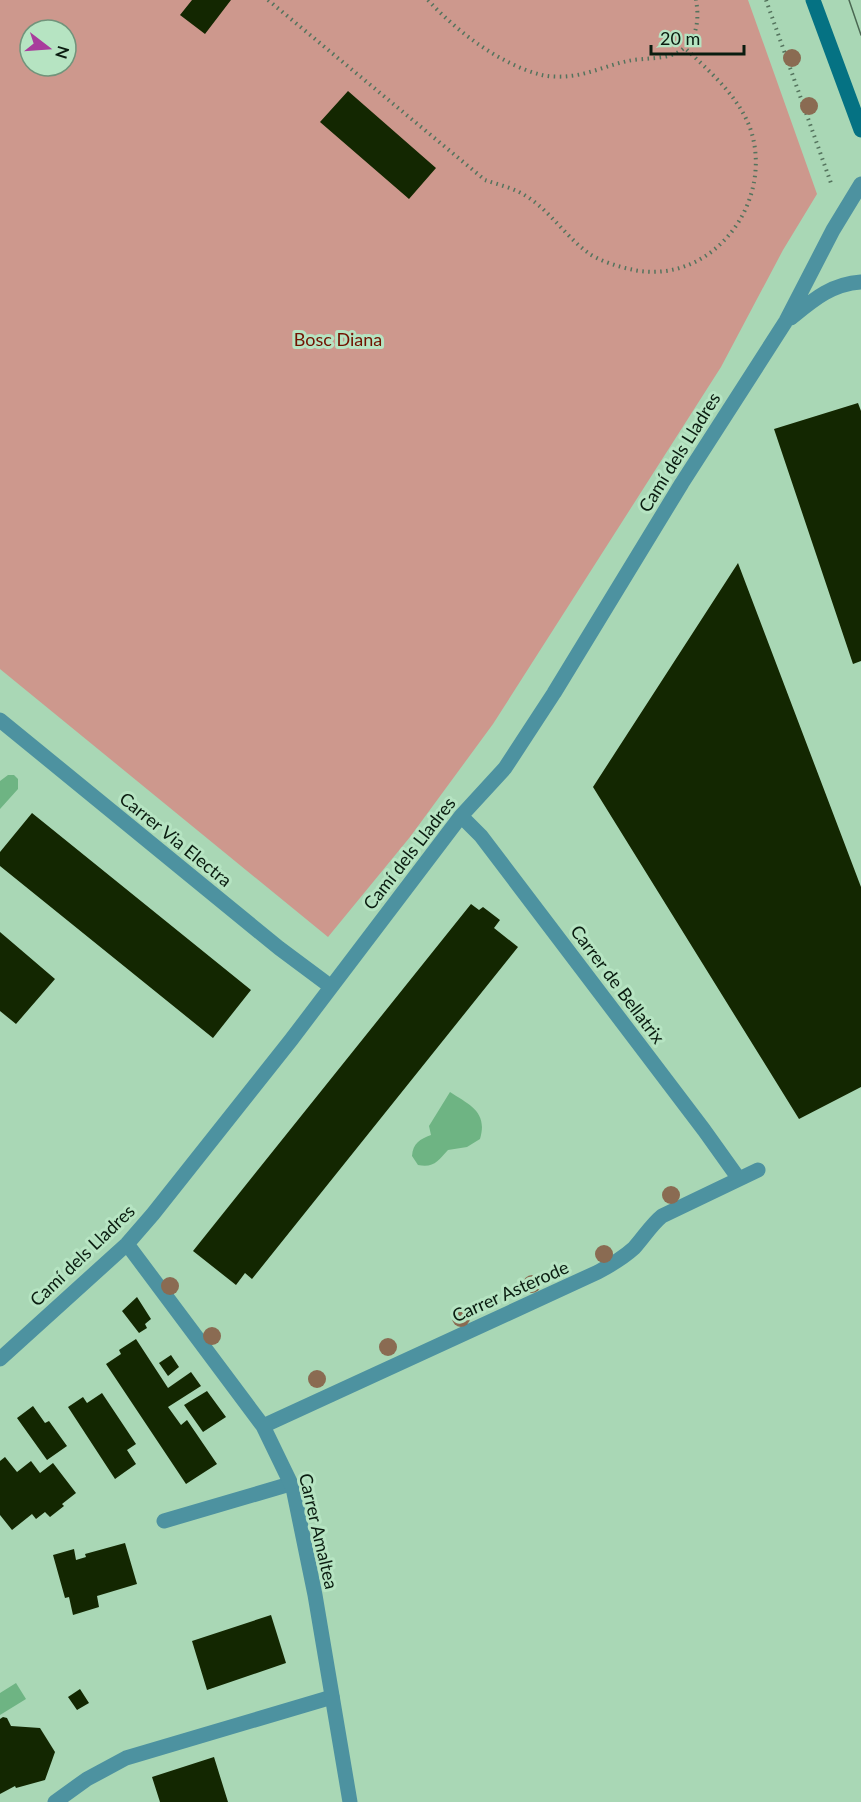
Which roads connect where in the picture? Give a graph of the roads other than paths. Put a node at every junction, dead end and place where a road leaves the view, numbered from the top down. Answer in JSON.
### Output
{"nodes":[{"id":1,"x":813,"y":0,"type":"edge"},
{"id":2,"x":861,"y":130,"type":"edge"},
{"id":3,"x":861,"y":184,"type":"edge"},
{"id":4,"x":861,"y":282,"type":"edge"},
{"id":5,"x":786,"y":321,"type":"junction"},
{"id":6,"x":0,"y":720,"type":"edge"},
{"id":7,"x":461,"y":816,"type":"junction"},
{"id":8,"x":330,"y":986,"type":"junction"},
{"id":9,"x":758,"y":1170,"type":"dead end"},
{"id":10,"x":738,"y":1179,"type":"junction"},
{"id":11,"x":127,"y":1244,"type":"junction"},
{"id":12,"x":0,"y":1359,"type":"edge"},
{"id":13,"x":263,"y":1426,"type":"junction"},
{"id":14,"x":293,"y":1488,"type":"junction"},
{"id":15,"x":164,"y":1521,"type":"dead end"},
{"id":16,"x":332,"y":1697,"type":"junction"},
{"id":17,"x":55,"y":1802,"type":"edge"},
{"id":18,"x":350,"y":1802,"type":"edge"}],
"edges":[{"from":1,"to":2,"type":"main road"},
{"from":3,"to":5,"type":"street","name":"Camí dels Lladres"},
{"from":4,"to":5,"type":"street","name":"Camí dels Lladres"},
{"from":5,"to":7,"type":"street","name":"Camí dels Lladres"},
{"from":6,"to":8,"type":"street","name":"Carrer Via Electra"},
{"from":7,"to":8,"type":"street","name":"Camí dels Lladres"},
{"from":7,"to":10,"type":"street","name":"Carrer de Bellatrix"},
{"from":8,"to":11,"type":"street","name":"Camí dels Lladres"},
{"from":9,"to":10,"type":"street","name":"Carrer Asterode"},
{"from":10,"to":13,"type":"street","name":"Carrer Asterode"},
{"from":11,"to":12,"type":"street","name":"Camí dels Lladres"},
{"from":11,"to":13,"type":"street","name":"Carrer Amaltea"},
{"from":13,"to":14,"type":"street","name":"Carrer Amaltea"},
{"from":14,"to":15,"type":"street"},
{"from":14,"to":16,"type":"street","name":"Carrer Amaltea"},
{"from":16,"to":17,"type":"street"},
{"from":16,"to":18,"type":"street","name":"Carrer Amaltea"}]}
